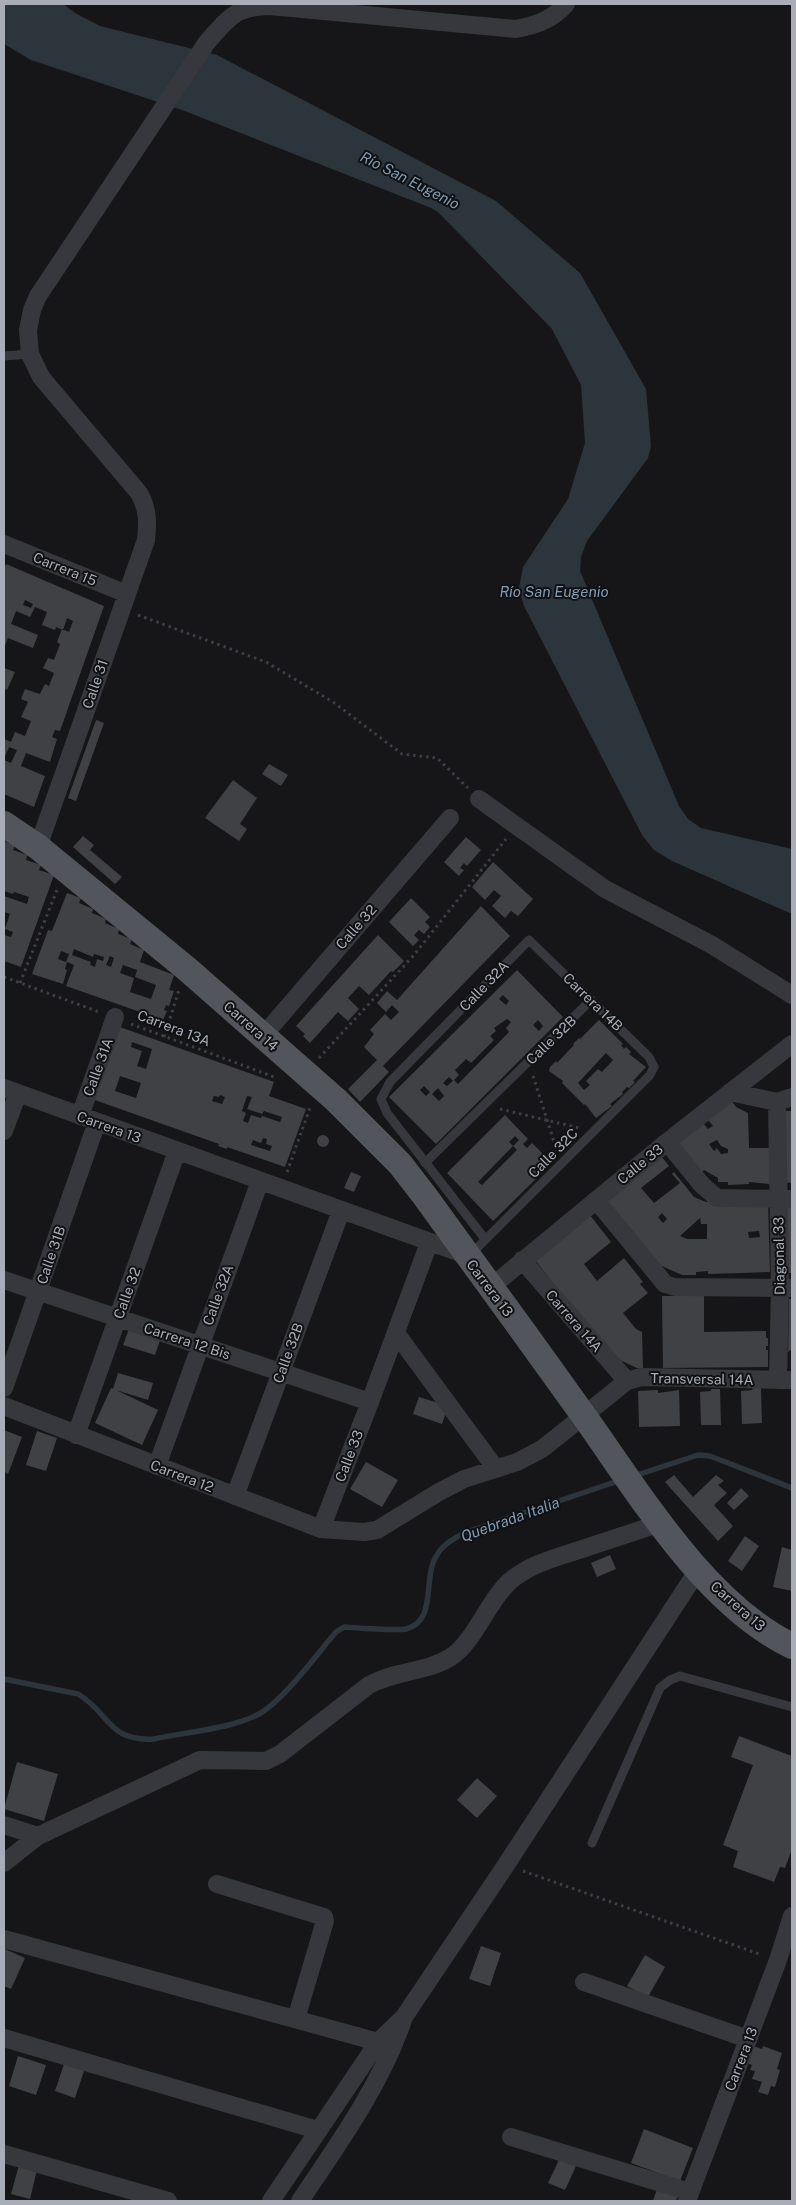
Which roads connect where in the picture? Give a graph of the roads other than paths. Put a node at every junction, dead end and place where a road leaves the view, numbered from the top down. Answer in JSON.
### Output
{"nodes":[{"id":1,"x":566,"y":4,"type":"edge"},
{"id":2,"x":30,"y":354,"type":"junction"},
{"id":3,"x":4,"y":356,"type":"edge"},
{"id":4,"x":5,"y":547,"type":"edge"},
{"id":5,"x":124,"y":601,"type":"junction"},
{"id":6,"x":479,"y":799,"type":"road end"},
{"id":7,"x":450,"y":818,"type":"dead end"},
{"id":8,"x":4,"y":824,"type":"edge"},
{"id":9,"x":38,"y":847,"type":"junction"},
{"id":10,"x":529,"y":940,"type":"joint"},
{"id":11,"x":792,"y":995,"type":"edge"},
{"id":12,"x":591,"y":1000,"type":"junction"},
{"id":13,"x":116,"y":1017,"type":"road end"},
{"id":14,"x":262,"y":1036,"type":"junction"},
{"id":15,"x":792,"y":1044,"type":"edge"},
{"id":16,"x":654,"y":1067,"type":"joint"},
{"id":17,"x":11,"y":1091,"type":"edge"},
{"id":18,"x":730,"y":1092,"type":"junction"},
{"id":19,"x":784,"y":1100,"type":"edge"},
{"id":20,"x":80,"y":1116,"type":"junction"},
{"id":21,"x":98,"y":1122,"type":"junction"},
{"id":22,"x":4,"y":1131,"type":"edge"},
{"id":23,"x":667,"y":1142,"type":"junction"},
{"id":24,"x":177,"y":1151,"type":"junction"},
{"id":25,"x":425,"y":1163,"type":"junction"},
{"id":26,"x":260,"y":1182,"type":"junction"},
{"id":27,"x":785,"y":1199,"type":"edge"},
{"id":28,"x":596,"y":1200,"type":"junction"},
{"id":29,"x":341,"y":1211,"type":"junction"},
{"id":30,"x":429,"y":1243,"type":"junction"},
{"id":31,"x":477,"y":1248,"type":"junction"},
{"id":32,"x":522,"y":1260,"type":"junction"},
{"id":33,"x":4,"y":1280,"type":"edge"},
{"id":34,"x":491,"y":1287,"type":"junction"},
{"id":35,"x":786,"y":1288,"type":"edge"},
{"id":36,"x":38,"y":1292,"type":"junction"},
{"id":37,"x":118,"y":1318,"type":"junction"},
{"id":38,"x":396,"y":1333,"type":"junction"},
{"id":39,"x":200,"y":1345,"type":"junction"},
{"id":40,"x":281,"y":1372,"type":"junction"},
{"id":41,"x":785,"y":1380,"type":"edge"},
{"id":42,"x":627,"y":1382,"type":"junction"},
{"id":43,"x":4,"y":1388,"type":"edge"},
{"id":44,"x":370,"y":1402,"type":"junction"},
{"id":45,"x":4,"y":1406,"type":"edge"},
{"id":46,"x":584,"y":1416,"type":"junction"},
{"id":47,"x":76,"y":1435,"type":"junction"},
{"id":48,"x":157,"y":1466,"type":"junction"},
{"id":49,"x":496,"y":1469,"type":"junction"},
{"id":50,"x":235,"y":1496,"type":"junction"},
{"id":51,"x":661,"y":1523,"type":"junction"},
{"id":52,"x":321,"y":1529,"type":"junction"},
{"id":53,"x":698,"y":1570,"type":"junction"},
{"id":54,"x":792,"y":1646,"type":"edge"},
{"id":55,"x":792,"y":1707,"type":"edge"},
{"id":56,"x":4,"y":1825,"type":"edge"},
{"id":57,"x":38,"y":1836,"type":"junction"},
{"id":58,"x":592,"y":1843,"type":"dead end"},
{"id":59,"x":4,"y":1863,"type":"edge"},
{"id":60,"x":217,"y":1884,"type":"dead end"},
{"id":61,"x":792,"y":1916,"type":"edge"},
{"id":62,"x":4,"y":1939,"type":"edge"},
{"id":63,"x":584,"y":1982,"type":"dead end"},
{"id":64,"x":404,"y":2017,"type":"junction"},
{"id":65,"x":296,"y":2019,"type":"junction"},
{"id":66,"x":4,"y":2038,"type":"edge"},
{"id":67,"x":748,"y":2039,"type":"junction"},
{"id":68,"x":378,"y":2042,"type":"junction"},
{"id":69,"x":318,"y":2130,"type":"junction"},
{"id":70,"x":511,"y":2137,"type":"dead end"},
{"id":71,"x":4,"y":2154,"type":"edge"},
{"id":72,"x":689,"y":2197,"type":"edge"},
{"id":73,"x":168,"y":2201,"type":"edge"},
{"id":74,"x":271,"y":2201,"type":"edge"},
{"id":75,"x":300,"y":2201,"type":"edge"}],
"edges":[{"from":1,"to":2,"type":"street"},
{"from":2,"to":3,"type":"lane"},
{"from":2,"to":5,"type":"street","name":"Calle 31"},
{"from":4,"to":5,"type":"street","name":"Carrera 15"},
{"from":5,"to":9,"type":"street","name":"Calle 31"},
{"from":6,"to":11,"type":"street"},
{"from":7,"to":14,"type":"street","name":"Calle 32"},
{"from":8,"to":9,"type":"main road","name":"Carrera 14"},
{"from":9,"to":14,"type":"main road","name":"Carrera 14"},
{"from":10,"to":12,"type":"lane","name":"Carrera 14B"},
{"from":10,"to":25,"type":"lane","name":"Calle 32A"},
{"from":12,"to":16,"type":"lane","name":"Carrera 14B"},
{"from":12,"to":25,"type":"lane","name":"Calle 32B"},
{"from":13,"to":20,"type":"street","name":"Calle 31A"},
{"from":14,"to":31,"type":"main road","name":"Carrera 14"},
{"from":15,"to":18,"type":"street","name":"Calle 33"},
{"from":16,"to":31,"type":"lane","name":"Calle 32C"},
{"from":17,"to":20,"type":"street","name":"Carrera 13"},
{"from":17,"to":22,"type":"street"},
{"from":18,"to":19,"type":"street"},
{"from":18,"to":23,"type":"street","name":"Calle 33"},
{"from":19,"to":27,"type":"street","name":"Diagonal 33"},
{"from":20,"to":21,"type":"street","name":"Carrera 13"},
{"from":21,"to":24,"type":"street","name":"Carrera 13"},
{"from":21,"to":36,"type":"street","name":"Calle 31B"},
{"from":23,"to":27,"type":"street"},
{"from":23,"to":28,"type":"street","name":"Calle 33"},
{"from":24,"to":26,"type":"street","name":"Carrera 13"},
{"from":24,"to":37,"type":"street","name":"Calle 32"},
{"from":25,"to":31,"type":"lane"},
{"from":26,"to":29,"type":"street","name":"Carrera 13"},
{"from":26,"to":39,"type":"street","name":"Calle 32A"},
{"from":27,"to":35,"type":"street","name":"Diagonal 33"},
{"from":28,"to":32,"type":"street","name":"Calle 33"},
{"from":28,"to":35,"type":"street"},
{"from":29,"to":30,"type":"street","name":"Carrera 13"},
{"from":29,"to":40,"type":"street","name":"Calle 32B"},
{"from":30,"to":31,"type":"street","name":"Carrera 13"},
{"from":30,"to":38,"type":"street","name":"Calle 33"},
{"from":31,"to":34,"type":"main road","name":"Carrera 13"},
{"from":32,"to":34,"type":"street","name":"Calle 33"},
{"from":32,"to":42,"type":"street","name":"Carrera 14A"},
{"from":33,"to":36,"type":"street","name":"Carrera 12 Bis"},
{"from":34,"to":46,"type":"main road","name":"Carrera 13"},
{"from":35,"to":41,"type":"street","name":"Diagonal 33"},
{"from":36,"to":37,"type":"street","name":"Carrera 12 Bis"},
{"from":36,"to":43,"type":"street","name":"Calle 31B"},
{"from":37,"to":39,"type":"street","name":"Carrera 12 Bis"},
{"from":37,"to":47,"type":"street","name":"Calle 32"},
{"from":38,"to":44,"type":"street","name":"Calle 33"},
{"from":38,"to":49,"type":"street"},
{"from":39,"to":40,"type":"street","name":"Carrera 12 Bis"},
{"from":39,"to":48,"type":"street","name":"Calle 32A"},
{"from":40,"to":44,"type":"street","name":"Carrera 12 Bis"},
{"from":40,"to":50,"type":"street","name":"Calle 32B"},
{"from":41,"to":42,"type":"street","name":"Transversal 14A"},
{"from":42,"to":46,"type":"street"},
{"from":44,"to":52,"type":"street","name":"Calle 33"},
{"from":45,"to":47,"type":"street","name":"Carrera 12"},
{"from":46,"to":49,"type":"street"},
{"from":46,"to":51,"type":"main road","name":"Carrera 13"},
{"from":47,"to":48,"type":"street","name":"Carrera 12"},
{"from":48,"to":50,"type":"street","name":"Carrera 12"},
{"from":49,"to":52,"type":"street","name":"Carrera 12"},
{"from":50,"to":52,"type":"street","name":"Carrera 12"},
{"from":51,"to":53,"type":"main road","name":"Carrera 13"},
{"from":51,"to":57,"type":"street"},
{"from":53,"to":54,"type":"main road","name":"Carrera 13"},
{"from":53,"to":64,"type":"street"},
{"from":55,"to":58,"type":"lane"},
{"from":56,"to":57,"type":"street"},
{"from":57,"to":59,"type":"street"},
{"from":60,"to":65,"type":"street"},
{"from":61,"to":67,"type":"street","name":"Carrera 13"},
{"from":62,"to":65,"type":"street"},
{"from":63,"to":67,"type":"street"},
{"from":64,"to":68,"type":"street"},
{"from":64,"to":75,"type":"street"},
{"from":65,"to":68,"type":"street"},
{"from":66,"to":69,"type":"street"},
{"from":67,"to":72,"type":"street","name":"Carrera 13"},
{"from":68,"to":69,"type":"street"},
{"from":69,"to":74,"type":"street"},
{"from":70,"to":72,"type":"street"},
{"from":71,"to":73,"type":"street"}]}
